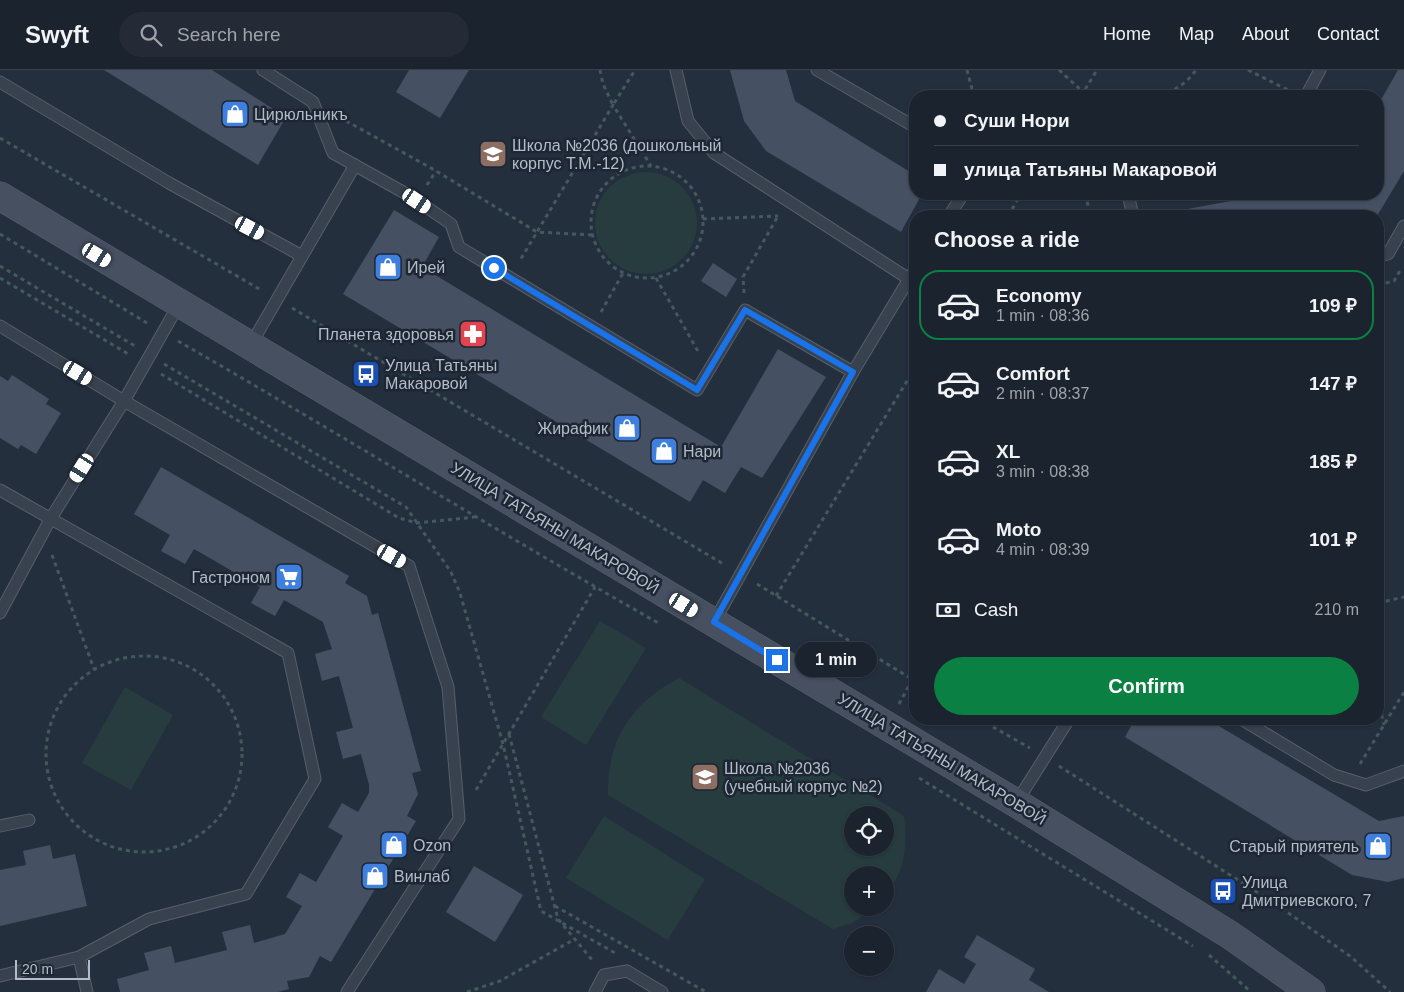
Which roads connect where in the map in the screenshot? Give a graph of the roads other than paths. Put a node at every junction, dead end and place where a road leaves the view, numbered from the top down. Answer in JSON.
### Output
{"nodes":[{"id":1,"x":263,"y":70,"type":"edge"},
{"id":2,"x":676,"y":70,"type":"edge"},
{"id":3,"x":816,"y":70,"type":"edge"},
{"id":4,"x":1320,"y":70,"type":"edge"},
{"id":5,"x":0,"y":82,"type":"edge"},
{"id":6,"x":1309,"y":90,"type":"edge"},
{"id":7,"x":909,"y":124,"type":"edge"},
{"id":8,"x":355,"y":165,"type":"junction"},
{"id":9,"x":0,"y":196,"type":"edge"},
{"id":10,"x":1404,"y":226,"type":"edge"},
{"id":11,"x":1384,"y":255,"type":"edge"},
{"id":12,"x":302,"y":256,"type":"junction"},
{"id":13,"x":909,"y":272,"type":"edge"},
{"id":14,"x":909,"y":279,"type":"edge"},
{"id":15,"x":178,"y":304,"type":"junction"},
{"id":16,"x":0,"y":326,"type":"edge"},
{"id":17,"x":250,"y":346,"type":"junction"},
{"id":18,"x":853,"y":372,"type":"junction"},
{"id":19,"x":124,"y":401,"type":"junction"},
{"id":20,"x":0,"y":490,"type":"edge"},
{"id":21,"x":50,"y":518,"type":"junction"},
{"id":22,"x":0,"y":613,"type":"edge"},
{"id":23,"x":714,"y":622,"type":"junction"},
{"id":24,"x":1064,"y":725,"type":"edge"},
{"id":25,"x":1251,"y":725,"type":"edge"},
{"id":26,"x":1404,"y":771,"type":"edge"},
{"id":27,"x":1016,"y":803,"type":"junction"},
{"id":28,"x":29,"y":820,"type":"dead end"},
{"id":29,"x":0,"y":826,"type":"edge"},
{"id":30,"x":79,"y":957,"type":"junction"},
{"id":31,"x":0,"y":976,"type":"edge"},
{"id":32,"x":87,"y":992,"type":"edge"},
{"id":33,"x":347,"y":992,"type":"edge"},
{"id":34,"x":594,"y":992,"type":"edge"},
{"id":35,"x":662,"y":992,"type":"edge"},
{"id":36,"x":1311,"y":992,"type":"edge"}],
"edges":[{"from":1,"to":8,"type":"lane"},
{"from":2,"to":13,"type":"lane"},
{"from":3,"to":7,"type":"lane"},
{"from":4,"to":6,"type":"lane"},
{"from":5,"to":12,"type":"lane"},
{"from":8,"to":12,"type":"lane"},
{"from":8,"to":18,"type":"lane"},
{"from":9,"to":15,"type":"street","name":"УЛИЦА ТАТЬЯНЫ МАКАРОВОЙ"},
{"from":10,"to":11,"type":"lane"},
{"from":12,"to":17,"type":"lane"},
{"from":14,"to":18,"type":"lane"},
{"from":15,"to":17,"type":"street","name":"УЛИЦА ТАТЬЯНЫ МАКАРОВОЙ"},
{"from":15,"to":19,"type":"lane"},
{"from":16,"to":19,"type":"lane"},
{"from":17,"to":23,"type":"street","name":"УЛИЦА ТАТЬЯНЫ МАКАРОВОЙ"},
{"from":18,"to":23,"type":"lane"},
{"from":19,"to":21,"type":"lane"},
{"from":19,"to":33,"type":"lane"},
{"from":20,"to":21,"type":"lane"},
{"from":21,"to":22,"type":"lane"},
{"from":21,"to":30,"type":"lane"},
{"from":23,"to":27,"type":"street","name":"УЛИЦА ТАТЬЯНЫ МАКАРОВОЙ"},
{"from":24,"to":27,"type":"lane"},
{"from":25,"to":26,"type":"lane"},
{"from":27,"to":36,"type":"street","name":"УЛИЦА ТАТЬЯНЫ МАКАРОВОЙ"},
{"from":28,"to":29,"type":"lane"},
{"from":30,"to":31,"type":"lane"},
{"from":30,"to":32,"type":"lane"},
{"from":34,"to":35,"type":"lane"}]}
